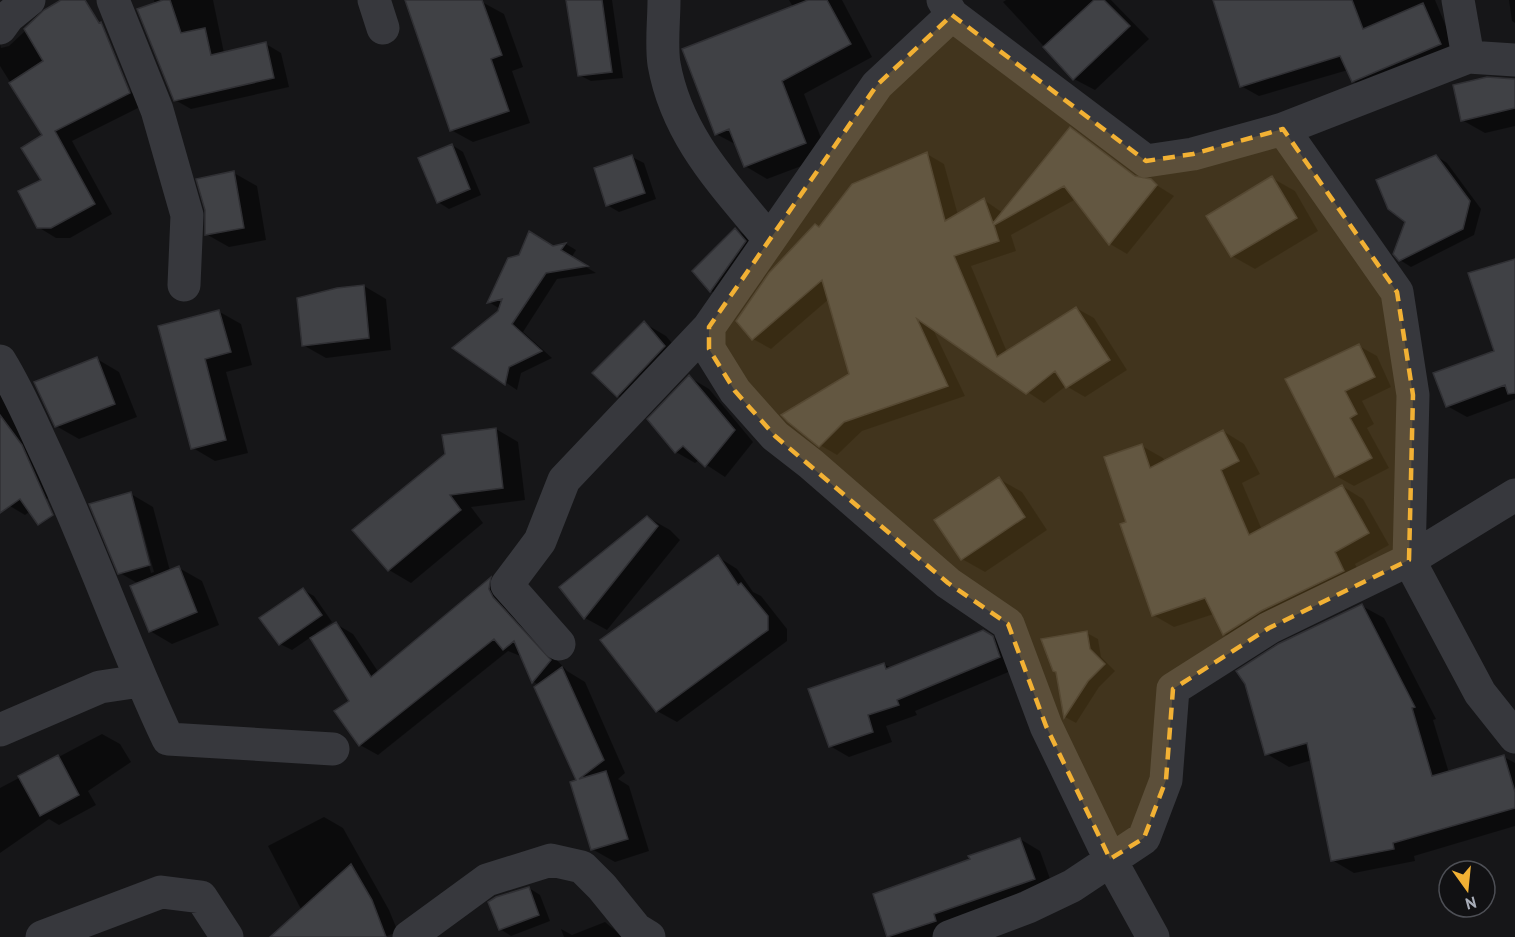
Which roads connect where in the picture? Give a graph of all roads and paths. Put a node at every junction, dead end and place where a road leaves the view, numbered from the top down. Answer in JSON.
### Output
{"nodes":[{"id":1,"x":28,"y":0,"type":"edge"},
{"id":2,"x":113,"y":0,"type":"edge"},
{"id":3,"x":664,"y":0,"type":"edge"},
{"id":4,"x":1458,"y":0,"type":"edge"},
{"id":5,"x":948,"y":7,"type":"edge"},
{"id":6,"x":0,"y":28,"type":"edge"},
{"id":7,"x":1468,"y":57,"type":"junction"},
{"id":8,"x":1515,"y":60,"type":"edge"},
{"id":9,"x":1283,"y":129,"type":"junction"},
{"id":10,"x":769,"y":238,"type":"junction"},
{"id":11,"x":184,"y":285,"type":"dead end"},
{"id":12,"x":709,"y":327,"type":"junction"},
{"id":13,"x":0,"y":361,"type":"edge"},
{"id":14,"x":1515,"y":495,"type":"edge"},
{"id":15,"x":1409,"y":560,"type":"junction"},
{"id":16,"x":559,"y":644,"type":"dead end"},
{"id":17,"x":140,"y":681,"type":"junction"},
{"id":18,"x":0,"y":730,"type":"edge"},
{"id":19,"x":1515,"y":737,"type":"edge"},
{"id":20,"x":333,"y":749,"type":"dead end"},
{"id":21,"x":1110,"y":859,"type":"junction"},
{"id":22,"x":42,"y":937,"type":"edge"},
{"id":23,"x":227,"y":937,"type":"edge"},
{"id":24,"x":409,"y":937,"type":"edge"},
{"id":25,"x":650,"y":937,"type":"edge"},
{"id":26,"x":949,"y":937,"type":"edge"},
{"id":27,"x":1153,"y":937,"type":"edge"}],
"edges":[{"from":1,"to":6,"type":"street"},
{"from":2,"to":11,"type":"street"},
{"from":3,"to":10,"type":"street"},
{"from":4,"to":7,"type":"street"},
{"from":5,"to":9,"type":"street"},
{"from":5,"to":10,"type":"street"},
{"from":7,"to":8,"type":"street"},
{"from":7,"to":9,"type":"street"},
{"from":9,"to":15,"type":"street"},
{"from":10,"to":12,"type":"street"},
{"from":12,"to":16,"type":"street"},
{"from":12,"to":21,"type":"street"},
{"from":13,"to":17,"type":"street"},
{"from":14,"to":15,"type":"street"},
{"from":15,"to":19,"type":"street"},
{"from":15,"to":21,"type":"street"},
{"from":17,"to":18,"type":"street"},
{"from":17,"to":20,"type":"street"},
{"from":21,"to":26,"type":"street"},
{"from":21,"to":27,"type":"street"},
{"from":22,"to":23,"type":"street"},
{"from":24,"to":25,"type":"street"}]}
